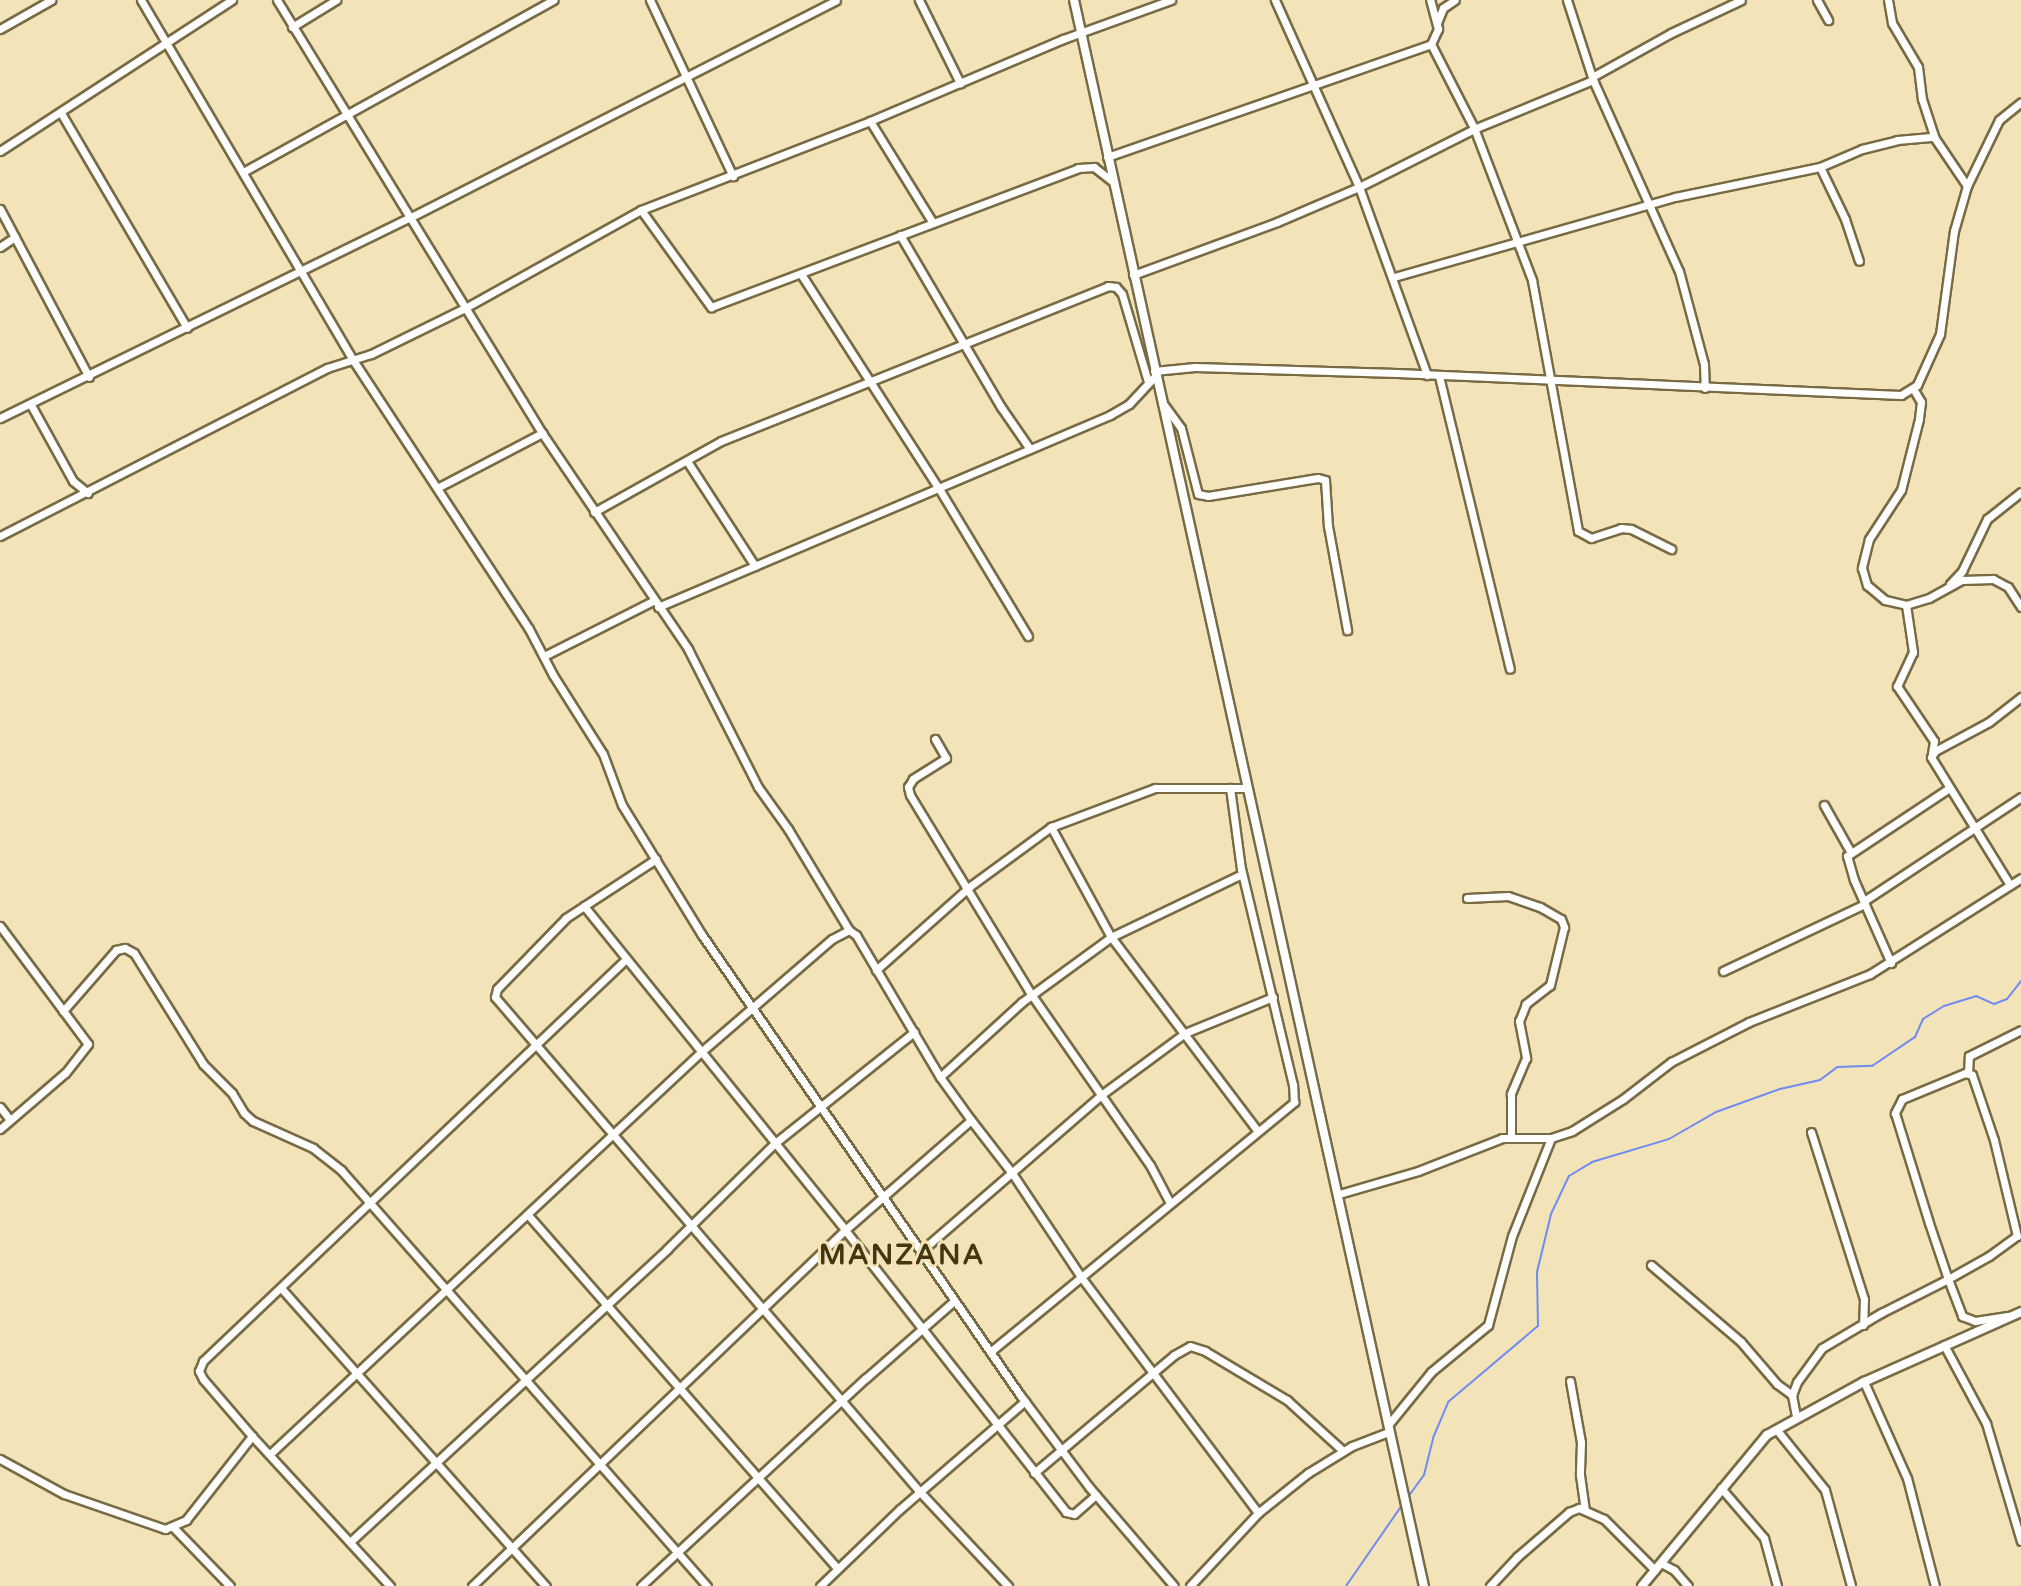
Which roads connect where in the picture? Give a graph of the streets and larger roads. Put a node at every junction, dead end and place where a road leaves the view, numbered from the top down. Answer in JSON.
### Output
{"nodes":[{"id":1,"x":51,"y":0,"type":"edge"},
{"id":2,"x":141,"y":0,"type":"edge"},
{"id":3,"x":232,"y":0,"type":"edge"},
{"id":4,"x":277,"y":0,"type":"edge"},
{"id":5,"x":336,"y":0,"type":"edge"},
{"id":6,"x":553,"y":0,"type":"edge"},
{"id":7,"x":650,"y":0,"type":"edge"},
{"id":8,"x":836,"y":0,"type":"edge"},
{"id":9,"x":919,"y":0,"type":"edge"},
{"id":10,"x":1074,"y":0,"type":"edge"},
{"id":11,"x":1171,"y":0,"type":"edge"},
{"id":12,"x":1275,"y":0,"type":"edge"},
{"id":13,"x":1430,"y":0,"type":"edge"},
{"id":14,"x":1455,"y":0,"type":"edge"},
{"id":15,"x":1567,"y":0,"type":"edge"},
{"id":16,"x":1741,"y":0,"type":"edge"},
{"id":17,"x":1817,"y":0,"type":"edge"},
{"id":18,"x":1888,"y":0,"type":"edge"},
{"id":19,"x":1828,"y":20,"type":"dead end"},
{"id":20,"x":1437,"y":23,"type":"junction"},
{"id":21,"x":292,"y":27,"type":"junction"},
{"id":22,"x":0,"y":29,"type":"edge"},
{"id":23,"x":1081,"y":33,"type":"junction"},
{"id":24,"x":165,"y":42,"type":"junction"},
{"id":25,"x":1431,"y":44,"type":"junction"},
{"id":26,"x":689,"y":76,"type":"junction"},
{"id":27,"x":1592,"y":79,"type":"junction"},
{"id":28,"x":960,"y":83,"type":"junction"},
{"id":29,"x":1311,"y":88,"type":"junction"},
{"id":30,"x":2021,"y":102,"type":"edge"},
{"id":31,"x":61,"y":113,"type":"junction"},
{"id":32,"x":346,"y":114,"type":"junction"},
{"id":33,"x":870,"y":121,"type":"junction"},
{"id":34,"x":1474,"y":129,"type":"junction"},
{"id":35,"x":1934,"y":137,"type":"junction"},
{"id":36,"x":0,"y":151,"type":"edge"},
{"id":37,"x":1107,"y":157,"type":"junction"},
{"id":38,"x":1820,"y":167,"type":"junction"},
{"id":39,"x":243,"y":172,"type":"junction"},
{"id":40,"x":733,"y":176,"type":"junction"},
{"id":41,"x":1113,"y":182,"type":"junction"},
{"id":42,"x":1967,"y":186,"type":"junction"},
{"id":43,"x":1359,"y":187,"type":"junction"},
{"id":44,"x":1650,"y":206,"type":"junction"},
{"id":45,"x":0,"y":209,"type":"edge"},
{"id":46,"x":641,"y":210,"type":"junction"},
{"id":47,"x":409,"y":218,"type":"junction"},
{"id":48,"x":933,"y":223,"type":"junction"},
{"id":49,"x":900,"y":235,"type":"junction"},
{"id":50,"x":15,"y":237,"type":"junction"},
{"id":51,"x":1520,"y":243,"type":"junction"},
{"id":52,"x":0,"y":247,"type":"edge"},
{"id":53,"x":1859,"y":261,"type":"dead end"},
{"id":54,"x":298,"y":270,"type":"junction"},
{"id":55,"x":801,"y":274,"type":"junction"},
{"id":56,"x":1133,"y":275,"type":"junction"},
{"id":57,"x":1394,"y":277,"type":"junction"},
{"id":58,"x":465,"y":308,"type":"junction"},
{"id":59,"x":187,"y":328,"type":"junction"},
{"id":60,"x":964,"y":342,"type":"junction"},
{"id":61,"x":353,"y":360,"type":"junction"},
{"id":62,"x":1155,"y":373,"type":"junction"},
{"id":63,"x":1427,"y":375,"type":"junction"},
{"id":64,"x":1439,"y":376,"type":"junction"},
{"id":65,"x":89,"y":377,"type":"junction"},
{"id":66,"x":870,"y":381,"type":"junction"},
{"id":67,"x":1148,"y":382,"type":"junction"},
{"id":68,"x":1549,"y":382,"type":"junction"},
{"id":69,"x":1705,"y":388,"type":"junction"},
{"id":70,"x":1914,"y":390,"type":"junction"},
{"id":71,"x":1161,"y":401,"type":"junction"},
{"id":72,"x":31,"y":405,"type":"junction"},
{"id":73,"x":0,"y":418,"type":"edge"},
{"id":74,"x":542,"y":433,"type":"junction"},
{"id":75,"x":1030,"y":449,"type":"junction"},
{"id":76,"x":687,"y":461,"type":"junction"},
{"id":77,"x":938,"y":487,"type":"junction"},
{"id":78,"x":437,"y":488,"type":"junction"},
{"id":79,"x":2021,"y":492,"type":"edge"},
{"id":80,"x":88,"y":493,"type":"junction"},
{"id":81,"x":594,"y":512,"type":"junction"},
{"id":82,"x":0,"y":536,"type":"edge"},
{"id":83,"x":1671,"y":549,"type":"dead end"},
{"id":84,"x":755,"y":566,"type":"junction"},
{"id":85,"x":1943,"y":591,"type":"junction"},
{"id":86,"x":656,"y":604,"type":"junction"},
{"id":87,"x":1906,"y":605,"type":"junction"},
{"id":88,"x":2021,"y":607,"type":"edge"},
{"id":89,"x":1347,"y":630,"type":"dead end"},
{"id":90,"x":1028,"y":636,"type":"dead end"},
{"id":91,"x":544,"y":656,"type":"junction"},
{"id":92,"x":1510,"y":669,"type":"dead end"},
{"id":93,"x":2021,"y":697,"type":"edge"},
{"id":94,"x":935,"y":739,"type":"dead end"},
{"id":95,"x":1932,"y":754,"type":"junction"},
{"id":96,"x":1230,"y":788,"type":"junction"},
{"id":97,"x":1247,"y":788,"type":"junction"},
{"id":98,"x":1948,"y":789,"type":"junction"},
{"id":99,"x":2021,"y":797,"type":"edge"},
{"id":100,"x":1824,"y":805,"type":"dead end"},
{"id":101,"x":1051,"y":827,"type":"junction"},
{"id":102,"x":1974,"y":829,"type":"junction"},
{"id":103,"x":1850,"y":851,"type":"junction"},
{"id":104,"x":656,"y":859,"type":"junction"},
{"id":105,"x":1242,"y":874,"type":"junction"},
{"id":106,"x":2021,"y":878,"type":"edge"},
{"id":107,"x":2010,"y":885,"type":"junction"},
{"id":108,"x":969,"y":887,"type":"junction"},
{"id":109,"x":1467,"y":898,"type":"dead end"},
{"id":110,"x":1864,"y":903,"type":"junction"},
{"id":111,"x":584,"y":906,"type":"junction"},
{"id":112,"x":0,"y":926,"type":"edge"},
{"id":113,"x":849,"y":930,"type":"junction"},
{"id":114,"x":1111,"y":937,"type":"junction"},
{"id":115,"x":626,"y":959,"type":"junction"},
{"id":116,"x":1891,"y":963,"type":"junction"},
{"id":117,"x":876,"y":970,"type":"junction"},
{"id":118,"x":1723,"y":971,"type":"dead end"},
{"id":119,"x":1031,"y":994,"type":"junction"},
{"id":120,"x":1273,"y":997,"type":"junction"},
{"id":121,"x":754,"y":1005,"type":"junction"},
{"id":122,"x":63,"y":1011,"type":"junction"},
{"id":123,"x":2021,"y":1030,"type":"edge"},
{"id":124,"x":914,"y":1032,"type":"junction"},
{"id":125,"x":1185,"y":1033,"type":"junction"},
{"id":126,"x":537,"y":1046,"type":"junction"},
{"id":127,"x":701,"y":1052,"type":"junction"},
{"id":128,"x":1968,"y":1073,"type":"junction"},
{"id":129,"x":940,"y":1077,"type":"junction"},
{"id":130,"x":1101,"y":1095,"type":"junction"},
{"id":131,"x":820,"y":1104,"type":"junction"},
{"id":132,"x":0,"y":1107,"type":"edge"},
{"id":133,"x":10,"y":1120,"type":"junction"},
{"id":134,"x":971,"y":1120,"type":"junction"},
{"id":135,"x":0,"y":1129,"type":"edge"},
{"id":136,"x":1257,"y":1130,"type":"junction"},
{"id":137,"x":1811,"y":1132,"type":"dead end"},
{"id":138,"x":614,"y":1135,"type":"junction"},
{"id":139,"x":1511,"y":1136,"type":"junction"},
{"id":140,"x":1551,"y":1138,"type":"junction"},
{"id":141,"x":775,"y":1143,"type":"junction"},
{"id":142,"x":1012,"y":1173,"type":"junction"},
{"id":143,"x":1339,"y":1194,"type":"junction"},
{"id":144,"x":881,"y":1196,"type":"junction"},
{"id":145,"x":371,"y":1203,"type":"junction"},
{"id":146,"x":1170,"y":1203,"type":"junction"},
{"id":147,"x":528,"y":1215,"type":"junction"},
{"id":148,"x":691,"y":1224,"type":"junction"},
{"id":149,"x":845,"y":1230,"type":"junction"},
{"id":150,"x":920,"y":1252,"type":"junction"},
{"id":151,"x":1651,"y":1265,"type":"dead end"},
{"id":152,"x":1081,"y":1277,"type":"junction"},
{"id":153,"x":1948,"y":1279,"type":"junction"},
{"id":154,"x":281,"y":1288,"type":"junction"},
{"id":155,"x":447,"y":1291,"type":"junction"},
{"id":156,"x":954,"y":1301,"type":"junction"},
{"id":157,"x":605,"y":1304,"type":"junction"},
{"id":158,"x":764,"y":1308,"type":"junction"},
{"id":159,"x":2017,"y":1314,"type":"edge"},
{"id":160,"x":1863,"y":1325,"type":"junction"},
{"id":161,"x":922,"y":1329,"type":"junction"},
{"id":162,"x":1944,"y":1345,"type":"junction"},
{"id":163,"x":990,"y":1352,"type":"junction"},
{"id":164,"x":359,"y":1372,"type":"junction"},
{"id":165,"x":1155,"y":1374,"type":"junction"},
{"id":166,"x":525,"y":1379,"type":"junction"},
{"id":167,"x":1570,"y":1381,"type":"dead end"},
{"id":168,"x":1864,"y":1382,"type":"junction"},
{"id":169,"x":681,"y":1387,"type":"junction"},
{"id":170,"x":1792,"y":1395,"type":"junction"},
{"id":171,"x":842,"y":1400,"type":"junction"},
{"id":172,"x":1025,"y":1401,"type":"junction"},
{"id":173,"x":1796,"y":1416,"type":"junction"},
{"id":174,"x":996,"y":1426,"type":"junction"},
{"id":175,"x":1387,"y":1429,"type":"junction"},
{"id":176,"x":1776,"y":1429,"type":"junction"},
{"id":177,"x":252,"y":1436,"type":"junction"},
{"id":178,"x":1343,"y":1451,"type":"junction"},
{"id":179,"x":1062,"y":1452,"type":"junction"},
{"id":180,"x":270,"y":1454,"type":"junction"},
{"id":181,"x":0,"y":1459,"type":"edge"},
{"id":182,"x":434,"y":1461,"type":"junction"},
{"id":183,"x":599,"y":1466,"type":"junction"},
{"id":184,"x":1034,"y":1473,"type":"junction"},
{"id":185,"x":758,"y":1477,"type":"junction"},
{"id":186,"x":1721,"y":1488,"type":"junction"},
{"id":187,"x":920,"y":1492,"type":"junction"},
{"id":188,"x":1096,"y":1495,"type":"junction"},
{"id":189,"x":1585,"y":1509,"type":"junction"},
{"id":190,"x":1258,"y":1513,"type":"junction"},
{"id":191,"x":173,"y":1527,"type":"junction"},
{"id":192,"x":2021,"y":1541,"type":"edge"},
{"id":193,"x":350,"y":1542,"type":"junction"},
{"id":194,"x":512,"y":1549,"type":"junction"},
{"id":195,"x":677,"y":1553,"type":"junction"},
{"id":196,"x":1658,"y":1567,"type":"junction"},
{"id":197,"x":837,"y":1568,"type":"junction"},
{"id":198,"x":230,"y":1586,"type":"edge"},
{"id":199,"x":390,"y":1586,"type":"edge"},
{"id":200,"x":472,"y":1586,"type":"edge"},
{"id":201,"x":546,"y":1586,"type":"edge"},
{"id":202,"x":641,"y":1586,"type":"edge"},
{"id":203,"x":707,"y":1586,"type":"edge"},
{"id":204,"x":820,"y":1586,"type":"edge"},
{"id":205,"x":1008,"y":1586,"type":"edge"},
{"id":206,"x":1174,"y":1586,"type":"edge"},
{"id":207,"x":1190,"y":1586,"type":"edge"},
{"id":208,"x":1424,"y":1586,"type":"edge"},
{"id":209,"x":1490,"y":1586,"type":"edge"},
{"id":210,"x":1642,"y":1586,"type":"edge"},
{"id":211,"x":1688,"y":1586,"type":"edge"},
{"id":212,"x":1777,"y":1586,"type":"edge"},
{"id":213,"x":1851,"y":1586,"type":"edge"},
{"id":214,"x":1935,"y":1586,"type":"edge"}],
"edges":[{"from":1,"to":22,"type":"street"},
{"from":2,"to":24,"type":"street"},
{"from":3,"to":24,"type":"street"},
{"from":4,"to":21,"type":"street"},
{"from":5,"to":21,"type":"street"},
{"from":6,"to":32,"type":"street"},
{"from":7,"to":26,"type":"street"},
{"from":8,"to":26,"type":"street"},
{"from":9,"to":28,"type":"street"},
{"from":10,"to":23,"type":"street"},
{"from":11,"to":23,"type":"street"},
{"from":12,"to":29,"type":"street"},
{"from":13,"to":20,"type":"street"},
{"from":14,"to":20,"type":"street"},
{"from":15,"to":27,"type":"street"},
{"from":16,"to":27,"type":"street"},
{"from":17,"to":19,"type":"street"},
{"from":18,"to":35,"type":"street"},
{"from":20,"to":25,"type":"street"},
{"from":21,"to":32,"type":"street"},
{"from":23,"to":28,"type":"street"},
{"from":23,"to":37,"type":"street"},
{"from":24,"to":31,"type":"street"},
{"from":24,"to":39,"type":"street"},
{"from":25,"to":29,"type":"street"},
{"from":25,"to":34,"type":"street"},
{"from":26,"to":40,"type":"street"},
{"from":26,"to":47,"type":"street"},
{"from":27,"to":34,"type":"street"},
{"from":27,"to":44,"type":"street"},
{"from":28,"to":33,"type":"street"},
{"from":29,"to":37,"type":"street"},
{"from":29,"to":43,"type":"street"},
{"from":30,"to":42,"type":"street"},
{"from":31,"to":36,"type":"street"},
{"from":31,"to":59,"type":"street"},
{"from":32,"to":39,"type":"street"},
{"from":32,"to":47,"type":"street"},
{"from":33,"to":40,"type":"street"},
{"from":33,"to":48,"type":"street"},
{"from":34,"to":43,"type":"street"},
{"from":34,"to":51,"type":"street"},
{"from":35,"to":38,"type":"street"},
{"from":35,"to":42,"type":"street"},
{"from":37,"to":41,"type":"street"},
{"from":38,"to":44,"type":"street"},
{"from":38,"to":53,"type":"street"},
{"from":39,"to":54,"type":"street"},
{"from":40,"to":46,"type":"street"},
{"from":41,"to":48,"type":"street"},
{"from":41,"to":56,"type":"street"},
{"from":42,"to":70,"type":"street"},
{"from":43,"to":56,"type":"street"},
{"from":43,"to":57,"type":"street"},
{"from":44,"to":51,"type":"street"},
{"from":44,"to":69,"type":"street"},
{"from":45,"to":50,"type":"street"},
{"from":46,"to":55,"type":"street"},
{"from":46,"to":58,"type":"street"},
{"from":47,"to":54,"type":"street"},
{"from":47,"to":58,"type":"street"},
{"from":48,"to":49,"type":"street"},
{"from":49,"to":55,"type":"street"},
{"from":49,"to":60,"type":"street"},
{"from":50,"to":52,"type":"street"},
{"from":50,"to":65,"type":"street"},
{"from":51,"to":57,"type":"street"},
{"from":51,"to":68,"type":"street"},
{"from":54,"to":59,"type":"street"},
{"from":54,"to":61,"type":"street"},
{"from":55,"to":66,"type":"street"},
{"from":56,"to":62,"type":"street"},
{"from":57,"to":63,"type":"street"},
{"from":58,"to":61,"type":"street"},
{"from":58,"to":74,"type":"street"},
{"from":59,"to":65,"type":"street"},
{"from":60,"to":66,"type":"street"},
{"from":60,"to":67,"type":"street"},
{"from":60,"to":75,"type":"street"},
{"from":61,"to":78,"type":"street"},
{"from":61,"to":80,"type":"street"},
{"from":62,"to":63,"type":"street"},
{"from":62,"to":67,"type":"street"},
{"from":62,"to":71,"type":"street"},
{"from":63,"to":64,"type":"street"},
{"from":64,"to":68,"type":"street"},
{"from":64,"to":92,"type":"street"},
{"from":65,"to":72,"type":"street"},
{"from":66,"to":76,"type":"street"},
{"from":66,"to":77,"type":"street"},
{"from":67,"to":75,"type":"street"},
{"from":68,"to":69,"type":"street"},
{"from":68,"to":83,"type":"street"},
{"from":69,"to":70,"type":"street"},
{"from":70,"to":87,"type":"street"},
{"from":71,"to":89,"type":"street"},
{"from":71,"to":97,"type":"street"},
{"from":72,"to":73,"type":"street"},
{"from":72,"to":80,"type":"street"},
{"from":74,"to":78,"type":"street"},
{"from":74,"to":81,"type":"street"},
{"from":75,"to":77,"type":"street"},
{"from":76,"to":81,"type":"street"},
{"from":76,"to":84,"type":"street"},
{"from":77,"to":84,"type":"street"},
{"from":77,"to":90,"type":"street"},
{"from":78,"to":91,"type":"street"},
{"from":79,"to":85,"type":"street"},
{"from":80,"to":82,"type":"street"},
{"from":81,"to":86,"type":"street"},
{"from":84,"to":86,"type":"street"},
{"from":85,"to":87,"type":"street"},
{"from":85,"to":88,"type":"street"},
{"from":86,"to":91,"type":"street"},
{"from":86,"to":113,"type":"street"},
{"from":87,"to":95,"type":"street"},
{"from":91,"to":104,"type":"street"},
{"from":93,"to":95,"type":"street"},
{"from":94,"to":108,"type":"street"},
{"from":95,"to":98,"type":"street"},
{"from":96,"to":97,"type":"street"},
{"from":96,"to":101,"type":"street"},
{"from":96,"to":105,"type":"street"},
{"from":97,"to":143,"type":"street"},
{"from":98,"to":102,"type":"street"},
{"from":98,"to":103,"type":"street"},
{"from":99,"to":102,"type":"street"},
{"from":100,"to":103,"type":"street"},
{"from":101,"to":108,"type":"street"},
{"from":101,"to":114,"type":"street"},
{"from":102,"to":107,"type":"street"},
{"from":102,"to":110,"type":"street"},
{"from":103,"to":110,"type":"street"},
{"from":104,"to":111,"type":"street"},
{"from":104,"to":121,"type":"street"},
{"from":105,"to":114,"type":"street"},
{"from":105,"to":120,"type":"street"},
{"from":106,"to":107,"type":"street"},
{"from":107,"to":116,"type":"street"},
{"from":108,"to":117,"type":"street"},
{"from":108,"to":119,"type":"street"},
{"from":109,"to":139,"type":"street"},
{"from":110,"to":116,"type":"street"},
{"from":110,"to":118,"type":"street"},
{"from":111,"to":115,"type":"street"},
{"from":111,"to":126,"type":"street"},
{"from":112,"to":122,"type":"street"},
{"from":113,"to":117,"type":"street"},
{"from":113,"to":121,"type":"street"},
{"from":114,"to":119,"type":"street"},
{"from":114,"to":125,"type":"street"},
{"from":115,"to":126,"type":"street"},
{"from":115,"to":127,"type":"street"},
{"from":116,"to":140,"type":"street"},
{"from":117,"to":124,"type":"street"},
{"from":119,"to":129,"type":"street"},
{"from":119,"to":130,"type":"street"},
{"from":120,"to":125,"type":"street"},
{"from":120,"to":136,"type":"street"},
{"from":121,"to":127,"type":"street"},
{"from":121,"to":131,"type":"street"},
{"from":122,"to":133,"type":"street"},
{"from":122,"to":145,"type":"street"},
{"from":123,"to":128,"type":"street"},
{"from":124,"to":129,"type":"street"},
{"from":124,"to":131,"type":"street"},
{"from":125,"to":130,"type":"street"},
{"from":125,"to":136,"type":"street"},
{"from":126,"to":138,"type":"street"},
{"from":126,"to":145,"type":"street"},
{"from":127,"to":138,"type":"street"},
{"from":127,"to":141,"type":"street"},
{"from":128,"to":153,"type":"street"},
{"from":128,"to":153,"type":"street"},
{"from":129,"to":134,"type":"street"},
{"from":130,"to":142,"type":"street"},
{"from":130,"to":146,"type":"street"},
{"from":131,"to":141,"type":"street"},
{"from":131,"to":144,"type":"street"},
{"from":132,"to":133,"type":"street"},
{"from":133,"to":135,"type":"street"},
{"from":134,"to":142,"type":"street"},
{"from":134,"to":144,"type":"street"},
{"from":136,"to":146,"type":"street"},
{"from":137,"to":160,"type":"street"},
{"from":138,"to":147,"type":"street"},
{"from":138,"to":148,"type":"street"},
{"from":139,"to":140,"type":"street"},
{"from":139,"to":143,"type":"street"},
{"from":140,"to":175,"type":"street"},
{"from":141,"to":148,"type":"street"},
{"from":141,"to":149,"type":"street"},
{"from":142,"to":150,"type":"street"},
{"from":142,"to":152,"type":"street"},
{"from":143,"to":175,"type":"street"},
{"from":144,"to":149,"type":"street"},
{"from":144,"to":150,"type":"street"},
{"from":145,"to":154,"type":"street"},
{"from":145,"to":155,"type":"street"},
{"from":146,"to":152,"type":"street"},
{"from":147,"to":155,"type":"street"},
{"from":147,"to":157,"type":"street"},
{"from":148,"to":157,"type":"street"},
{"from":148,"to":158,"type":"street"},
{"from":149,"to":158,"type":"street"},
{"from":149,"to":161,"type":"street"},
{"from":150,"to":156,"type":"street"},
{"from":151,"to":170,"type":"street"},
{"from":152,"to":163,"type":"street"},
{"from":152,"to":165,"type":"street"},
{"from":153,"to":159,"type":"street"},
{"from":153,"to":160,"type":"street"},
{"from":154,"to":164,"type":"street"},
{"from":154,"to":177,"type":"street"},
{"from":155,"to":164,"type":"street"},
{"from":155,"to":166,"type":"street"},
{"from":156,"to":161,"type":"street"},
{"from":156,"to":163,"type":"street"},
{"from":157,"to":166,"type":"street"},
{"from":157,"to":169,"type":"street"},
{"from":158,"to":169,"type":"street"},
{"from":158,"to":171,"type":"street"},
{"from":159,"to":162,"type":"street"},
{"from":160,"to":170,"type":"street"},
{"from":161,"to":171,"type":"street"},
{"from":161,"to":174,"type":"street"},
{"from":162,"to":168,"type":"street"},
{"from":162,"to":192,"type":"street"},
{"from":163,"to":172,"type":"street"},
{"from":164,"to":180,"type":"street"},
{"from":164,"to":182,"type":"street"},
{"from":165,"to":178,"type":"street"},
{"from":165,"to":179,"type":"street"},
{"from":165,"to":190,"type":"street"},
{"from":166,"to":182,"type":"street"},
{"from":166,"to":183,"type":"street"},
{"from":167,"to":189,"type":"street"},
{"from":168,"to":173,"type":"street"},
{"from":168,"to":214,"type":"street"},
{"from":169,"to":183,"type":"street"},
{"from":169,"to":185,"type":"street"},
{"from":170,"to":173,"type":"street"},
{"from":171,"to":185,"type":"street"},
{"from":171,"to":187,"type":"street"},
{"from":172,"to":174,"type":"street"},
{"from":172,"to":179,"type":"street"},
{"from":173,"to":176,"type":"street"},
{"from":174,"to":184,"type":"street"},
{"from":174,"to":187,"type":"street"},
{"from":175,"to":178,"type":"street"},
{"from":175,"to":208,"type":"street"},
{"from":176,"to":186,"type":"street"},
{"from":176,"to":213,"type":"street"},
{"from":177,"to":180,"type":"street"},
{"from":177,"to":191,"type":"street"},
{"from":178,"to":190,"type":"street"},
{"from":179,"to":184,"type":"street"},
{"from":179,"to":188,"type":"street"},
{"from":180,"to":193,"type":"street"},
{"from":181,"to":191,"type":"street"},
{"from":182,"to":193,"type":"street"},
{"from":182,"to":194,"type":"street"},
{"from":183,"to":194,"type":"street"},
{"from":183,"to":195,"type":"street"},
{"from":184,"to":188,"type":"street"},
{"from":185,"to":195,"type":"street"},
{"from":185,"to":197,"type":"street"},
{"from":186,"to":196,"type":"street"},
{"from":186,"to":212,"type":"street"},
{"from":187,"to":197,"type":"street"},
{"from":187,"to":205,"type":"street"},
{"from":188,"to":206,"type":"street"},
{"from":189,"to":196,"type":"street"},
{"from":189,"to":209,"type":"street"},
{"from":190,"to":207,"type":"street"},
{"from":191,"to":198,"type":"street"},
{"from":193,"to":199,"type":"street"},
{"from":194,"to":200,"type":"street"},
{"from":194,"to":201,"type":"street"},
{"from":195,"to":202,"type":"street"},
{"from":195,"to":203,"type":"street"},
{"from":196,"to":210,"type":"street"},
{"from":196,"to":211,"type":"street"},
{"from":197,"to":204,"type":"street"}]}
